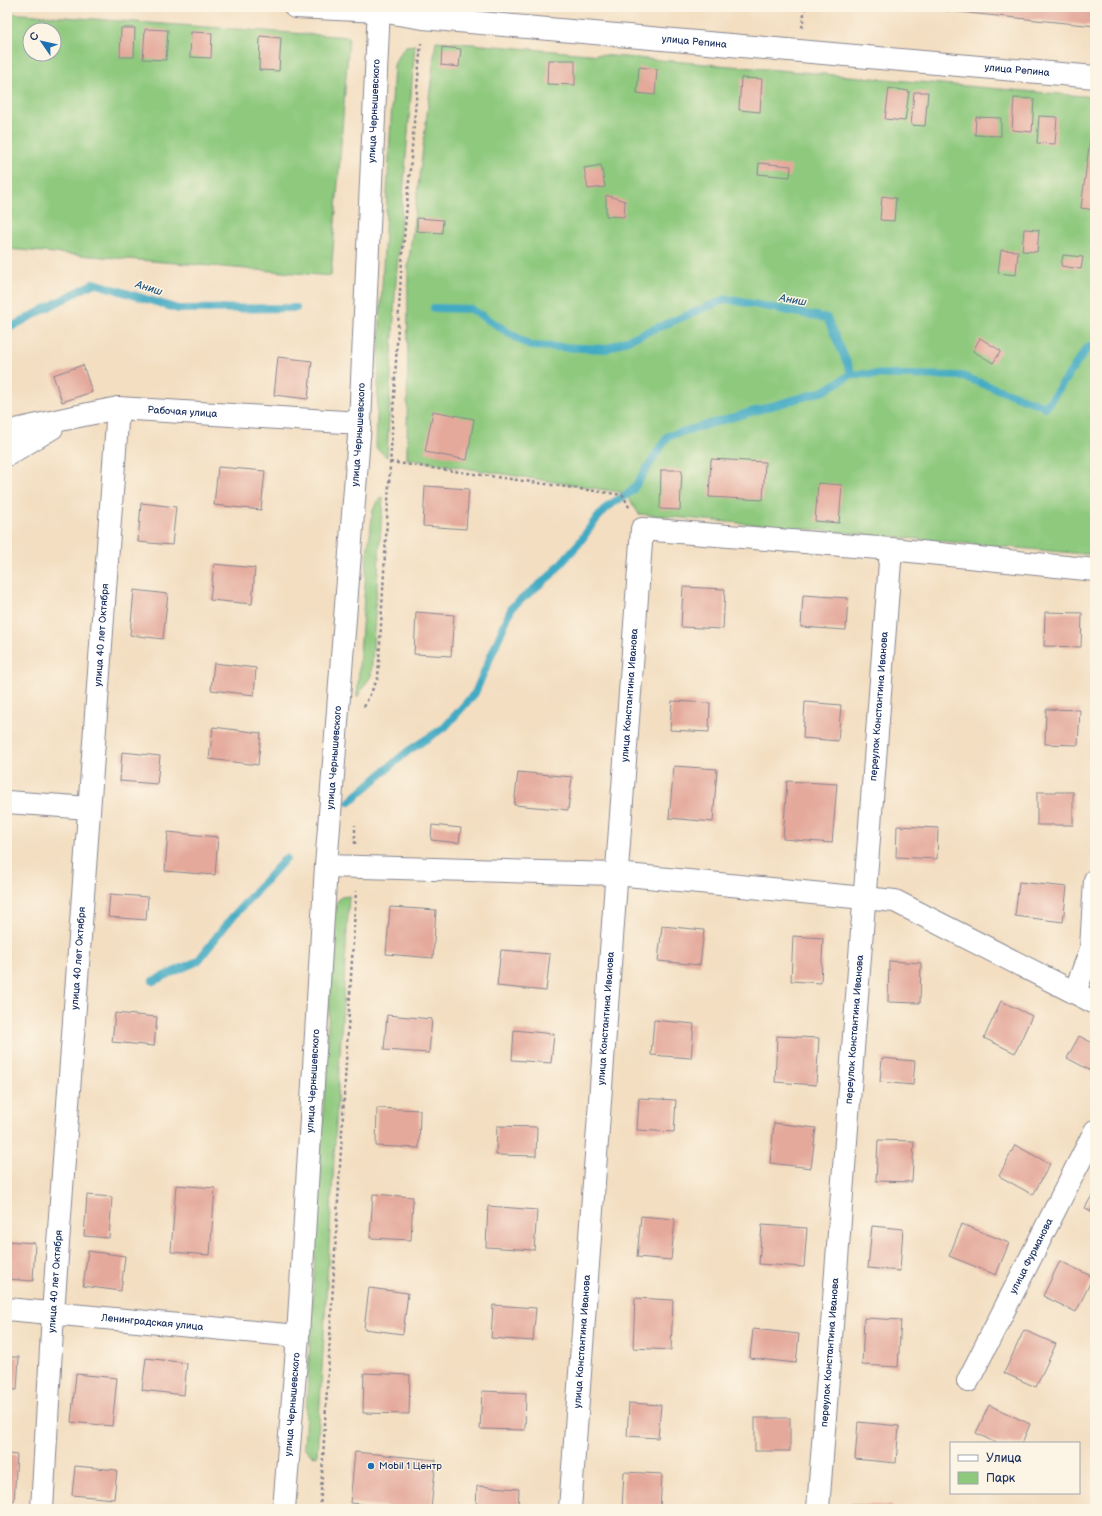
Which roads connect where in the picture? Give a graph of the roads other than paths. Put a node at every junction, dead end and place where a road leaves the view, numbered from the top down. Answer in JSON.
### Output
{"nodes":[{"id":1,"x":295,"y":7,"type":"edge"},
{"id":2,"x":379,"y":9,"type":"edge"},
{"id":3,"x":1095,"y":76,"type":"edge"},
{"id":4,"x":118,"y":408,"type":"junction"},
{"id":5,"x":69,"y":418,"type":"junction"},
{"id":6,"x":360,"y":423,"type":"junction"},
{"id":7,"x":7,"y":432,"type":"edge"},
{"id":8,"x":7,"y":455,"type":"edge"},
{"id":9,"x":891,"y":549,"type":"junction"},
{"id":10,"x":1095,"y":570,"type":"edge"},
{"id":11,"x":7,"y":802,"type":"edge"},
{"id":12,"x":89,"y":808,"type":"junction"},
{"id":13,"x":326,"y":866,"type":"junction"},
{"id":14,"x":616,"y":874,"type":"junction"},
{"id":15,"x":1095,"y":880,"type":"edge"},
{"id":16,"x":865,"y":897,"type":"junction"},
{"id":17,"x":1074,"y":992,"type":"junction"},
{"id":18,"x":1095,"y":1003,"type":"edge"},
{"id":19,"x":1095,"y":1131,"type":"edge"},
{"id":20,"x":7,"y":1309,"type":"edge"},
{"id":21,"x":53,"y":1313,"type":"junction"},
{"id":22,"x":298,"y":1336,"type":"junction"},
{"id":23,"x":968,"y":1381,"type":"dead end"},
{"id":24,"x":42,"y":1509,"type":"edge"},
{"id":25,"x":284,"y":1509,"type":"edge"},
{"id":26,"x":570,"y":1509,"type":"edge"},
{"id":27,"x":818,"y":1509,"type":"edge"}],
"edges":[{"from":1,"to":2,"type":"street","name":"улица Репина"},
{"from":2,"to":3,"type":"street","name":"улица Репина"},
{"from":2,"to":6,"type":"street","name":"улица Чернышевского"},
{"from":4,"to":5,"type":"street","name":"Рабочая улица"},
{"from":4,"to":6,"type":"street","name":"Рабочая улица"},
{"from":4,"to":12,"type":"street","name":"улица 40 лет Октября"},
{"from":5,"to":7,"type":"street","name":"Рабочая улица"},
{"from":5,"to":8,"type":"street"},
{"from":6,"to":13,"type":"street","name":"улица Чернышевского"},
{"from":9,"to":10,"type":"street"},
{"from":9,"to":14,"type":"street","name":"улица Константина Иванова"},
{"from":9,"to":16,"type":"street","name":"переулок Константина Иванова"},
{"from":11,"to":12,"type":"street"},
{"from":12,"to":21,"type":"street","name":"улица 40 лет Октября"},
{"from":13,"to":14,"type":"street"},
{"from":13,"to":22,"type":"street","name":"улица Чернышевского"},
{"from":14,"to":16,"type":"street"},
{"from":14,"to":26,"type":"street","name":"улица Константина Иванова"},
{"from":15,"to":17,"type":"street"},
{"from":16,"to":17,"type":"street"},
{"from":16,"to":27,"type":"street","name":"переулок Константина Иванова"},
{"from":17,"to":18,"type":"street"},
{"from":19,"to":23,"type":"street","name":"улица Фурманова"},
{"from":20,"to":21,"type":"street","name":"Ленинградская улица"},
{"from":21,"to":22,"type":"street","name":"Ленинградская улица"},
{"from":21,"to":24,"type":"street","name":"улица 40 лет Октября"},
{"from":22,"to":25,"type":"street","name":"улица Чернышевского"}]}
